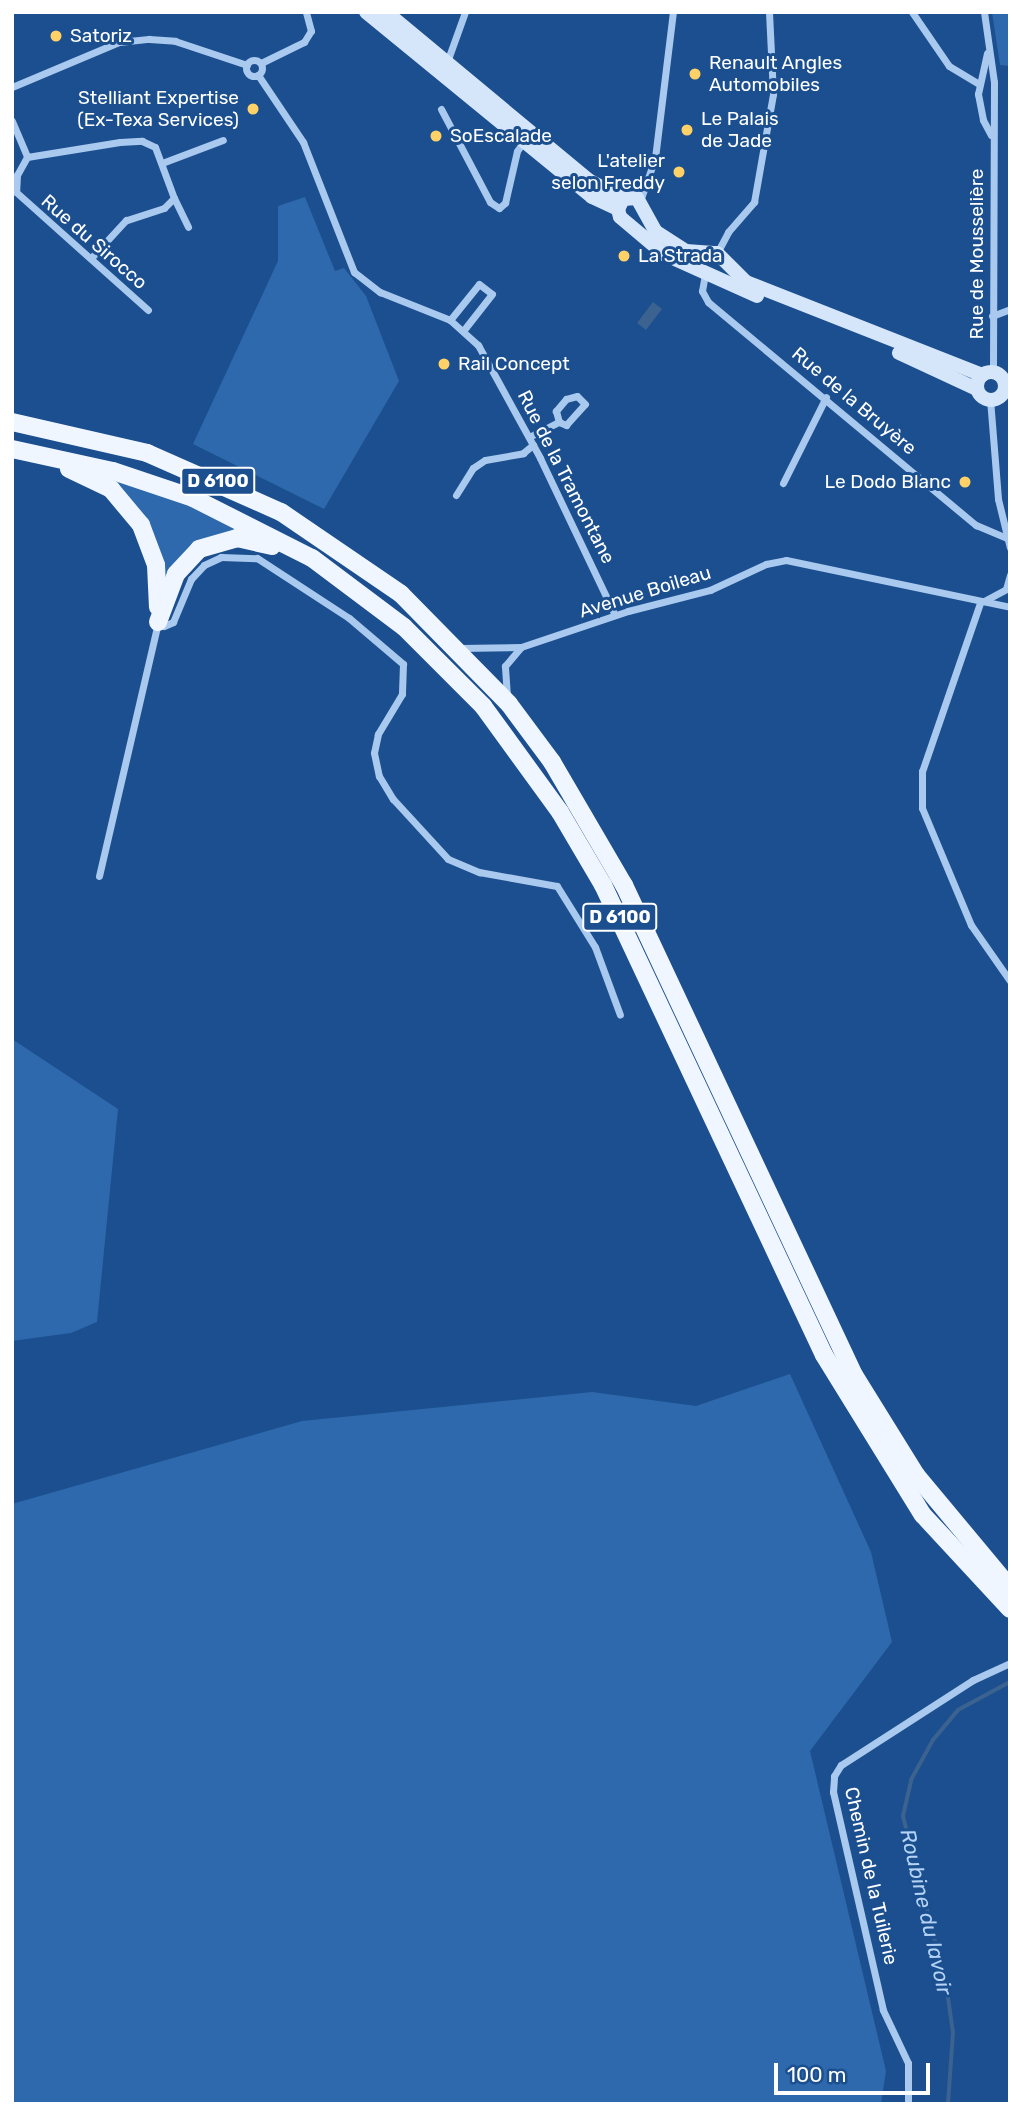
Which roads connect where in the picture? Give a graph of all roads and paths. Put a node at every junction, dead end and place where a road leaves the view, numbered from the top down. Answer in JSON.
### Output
{"nodes":[{"id":1,"x":306,"y":12,"type":"edge"},
{"id":2,"x":366,"y":12,"type":"edge"},
{"id":3,"x":386,"y":12,"type":"edge"},
{"id":4,"x":465,"y":12,"type":"edge"},
{"id":5,"x":673,"y":12,"type":"edge"},
{"id":6,"x":769,"y":12,"type":"edge"},
{"id":7,"x":912,"y":12,"type":"edge"},
{"id":8,"x":984,"y":12,"type":"edge"},
{"id":9,"x":989,"y":49,"type":"junction"},
{"id":10,"x":261,"y":63,"type":"junction"},
{"id":11,"x":247,"y":65,"type":"junction"},
{"id":12,"x":443,"y":66,"type":"junction"},
{"id":13,"x":258,"y":75,"type":"junction"},
{"id":14,"x":979,"y":84,"type":"junction"},
{"id":15,"x":12,"y":87,"type":"edge"},
{"id":16,"x":441,"y":109,"type":"dead end"},
{"id":17,"x":12,"y":121,"type":"edge"},
{"id":18,"x":992,"y":136,"type":"junction"},
{"id":19,"x":528,"y":137,"type":"junction"},
{"id":20,"x":223,"y":140,"type":"dead end"},
{"id":21,"x":27,"y":157,"type":"junction"},
{"id":22,"x":162,"y":163,"type":"junction"},
{"id":23,"x":174,"y":198,"type":"junction"},
{"id":24,"x":640,"y":201,"type":"junction"},
{"id":25,"x":620,"y":204,"type":"junction"},
{"id":26,"x":188,"y":227,"type":"dead end"},
{"id":27,"x":91,"y":258,"type":"junction"},
{"id":28,"x":716,"y":267,"type":"junction"},
{"id":29,"x":1010,"y":309,"type":"edge"},
{"id":30,"x":148,"y":310,"type":"dead end"},
{"id":31,"x":992,"y":316,"type":"junction"},
{"id":32,"x":450,"y":320,"type":"junction"},
{"id":33,"x":463,"y":331,"type":"junction"},
{"id":34,"x":984,"y":379,"type":"junction"},
{"id":35,"x":1003,"y":393,"type":"edge"},
{"id":36,"x":826,"y":397,"type":"junction"},
{"id":37,"x":12,"y":422,"type":"edge"},
{"id":38,"x":559,"y":422,"type":"dead end"},
{"id":39,"x":531,"y":441,"type":"junction"},
{"id":40,"x":13,"y":449,"type":"edge"},
{"id":41,"x":783,"y":483,"type":"dead end"},
{"id":42,"x":456,"y":495,"type":"dead end"},
{"id":43,"x":1010,"y":498,"type":"edge"},
{"id":44,"x":998,"y":499,"type":"junction"},
{"id":45,"x":1006,"y":538,"type":"junction"},
{"id":46,"x":1010,"y":548,"type":"edge"},
{"id":47,"x":1010,"y":575,"type":"edge"},
{"id":48,"x":1008,"y":588,"type":"edge"},
{"id":49,"x":980,"y":603,"type":"junction"},
{"id":50,"x":1010,"y":607,"type":"edge"},
{"id":51,"x":615,"y":615,"type":"junction"},
{"id":52,"x":158,"y":622,"type":"junction"},
{"id":53,"x":404,"y":627,"type":"junction"},
{"id":54,"x":521,"y":647,"type":"junction"},
{"id":55,"x":459,"y":648,"type":"junction"},
{"id":56,"x":509,"y":704,"type":"junction"},
{"id":57,"x":99,"y":876,"type":"dead end"},
{"id":58,"x":1010,"y":981,"type":"edge"},
{"id":59,"x":620,"y":1015,"type":"dead end"},
{"id":60,"x":1010,"y":1588,"type":"edge"},
{"id":61,"x":1010,"y":1609,"type":"edge"},
{"id":62,"x":1010,"y":1662,"type":"edge"},
{"id":63,"x":908,"y":2104,"type":"edge"}],
"edges":[{"from":1,"to":10,"type":"street"},
{"from":2,"to":12,"type":"main road"},
{"from":3,"to":12,"type":"main road"},
{"from":4,"to":12,"type":"street"},
{"from":5,"to":24,"type":"street"},
{"from":6,"to":28,"type":"street"},
{"from":7,"to":14,"type":"street"},
{"from":8,"to":9,"type":"street","name":"Rue de Mousselière"},
{"from":9,"to":14,"type":"street","name":"Rue de Mousselière"},
{"from":9,"to":18,"type":"street","name":"Rue de Mousselière"},
{"from":10,"to":11,"type":"street"},
{"from":10,"to":13,"type":"street"},
{"from":11,"to":13,"type":"street","name":"Rue de la Tramontane"},
{"from":11,"to":15,"type":"street"},
{"from":12,"to":19,"type":"main road"},
{"from":13,"to":32,"type":"street","name":"Rue de la Tramontane"},
{"from":14,"to":18,"type":"street","name":"Rue de Mousselière"},
{"from":16,"to":19,"type":"street"},
{"from":17,"to":21,"type":"street"},
{"from":18,"to":31,"type":"street","name":"Rue de Mousselière"},
{"from":19,"to":25,"type":"main road"},
{"from":20,"to":22,"type":"street"},
{"from":21,"to":22,"type":"street"},
{"from":21,"to":27,"type":"street","name":"Rue du Sirocco"},
{"from":22,"to":23,"type":"street"},
{"from":23,"to":26,"type":"street"},
{"from":23,"to":27,"type":"street"},
{"from":24,"to":25,"type":"main road"},
{"from":24,"to":28,"type":"main road"},
{"from":25,"to":28,"type":"main road"},
{"from":27,"to":30,"type":"street","name":"Rue du Sirocco"},
{"from":28,"to":34,"type":"main road"},
{"from":28,"to":36,"type":"street","name":"Rue de la Bruyère"},
{"from":29,"to":31,"type":"street"},
{"from":31,"to":34,"type":"street","name":"Rue de Mousselière"},
{"from":32,"to":33,"type":"street","name":"Rue de la Tramontane"},
{"from":32,"to":33,"type":"street"},
{"from":33,"to":39,"type":"street","name":"Rue de la Tramontane"},
{"from":34,"to":35,"type":"main road"},
{"from":34,"to":35,"type":"main road"},
{"from":35,"to":44,"type":"street"},
{"from":36,"to":41,"type":"street"},
{"from":36,"to":45,"type":"street","name":"Rue de la Bruyère"},
{"from":37,"to":55,"type":"main road","number":"D 6100"},
{"from":38,"to":39,"type":"street"},
{"from":39,"to":42,"type":"street"},
{"from":39,"to":51,"type":"street","name":"Rue de la Tramontane"},
{"from":40,"to":52,"type":"main road"},
{"from":40,"to":53,"type":"main road","number":"D 6100"},
{"from":43,"to":44,"type":"street"},
{"from":44,"to":45,"type":"street"},
{"from":45,"to":46,"type":"street"},
{"from":47,"to":48,"type":"street"},
{"from":48,"to":49,"type":"street"},
{"from":49,"to":50,"type":"street","name":"Avenue Boileau"},
{"from":49,"to":51,"type":"street","name":"Avenue Boileau"},
{"from":49,"to":58,"type":"street"},
{"from":51,"to":54,"type":"street","name":"Avenue Boileau"},
{"from":52,"to":53,"type":"main road"},
{"from":52,"to":57,"type":"street"},
{"from":52,"to":59,"type":"street"},
{"from":53,"to":61,"type":"main road","number":"D 6100"},
{"from":54,"to":55,"type":"street","name":"Avenue Boileau"},
{"from":54,"to":56,"type":"street"},
{"from":55,"to":56,"type":"main road","number":"D 6100"},
{"from":56,"to":60,"type":"main road","number":"D 6100"},
{"from":62,"to":63,"type":"street","name":"Chemin de la Tuilerie"}]}
